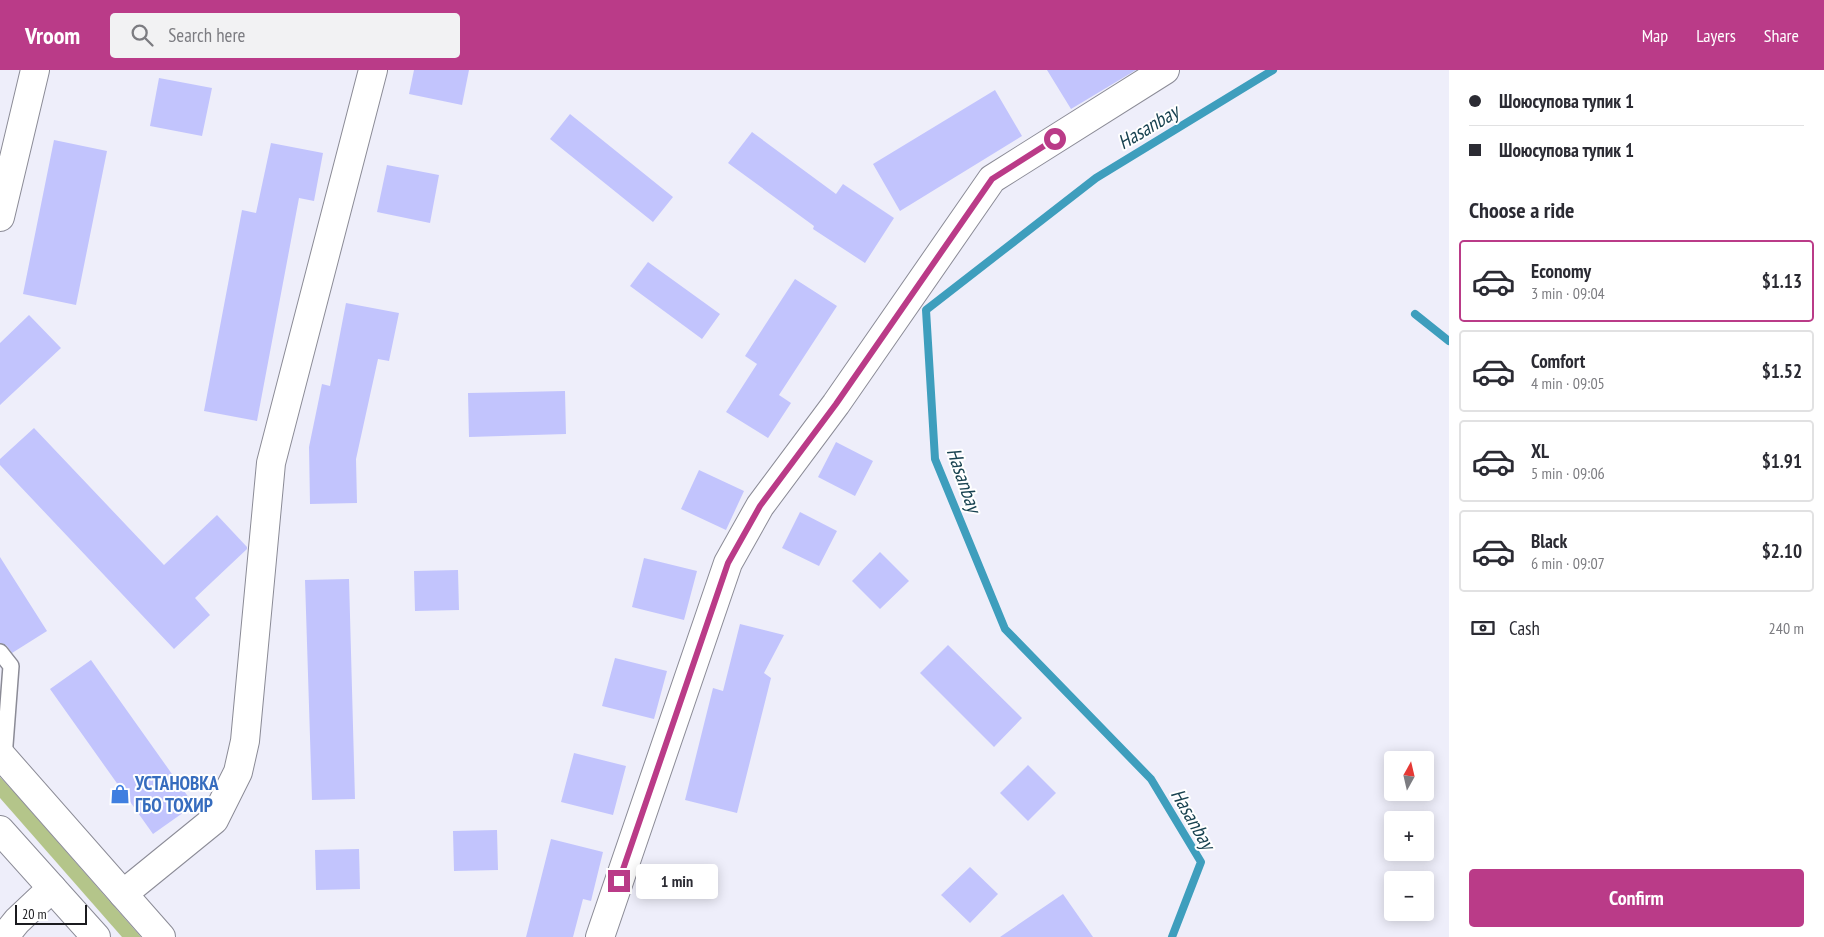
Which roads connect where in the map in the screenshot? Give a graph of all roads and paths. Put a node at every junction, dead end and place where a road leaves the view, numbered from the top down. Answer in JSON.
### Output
{"nodes":[{"id":1,"x":35,"y":70,"type":"edge"},
{"id":2,"x":373,"y":70,"type":"edge"},
{"id":3,"x":1165,"y":70,"type":"edge"},
{"id":4,"x":0,"y":217,"type":"edge"},
{"id":5,"x":0,"y":652,"type":"edge"},
{"id":6,"x":2,"y":756,"type":"edge"},
{"id":7,"x":0,"y":830,"type":"edge"},
{"id":8,"x":52,"y":888,"type":"junction"},
{"id":9,"x":123,"y":894,"type":"junction"},
{"id":10,"x":4,"y":937,"type":"edge"},
{"id":11,"x":96,"y":937,"type":"edge"},
{"id":12,"x":161,"y":937,"type":"edge"},
{"id":13,"x":600,"y":937,"type":"edge"}],
"edges":[{"from":1,"to":4,"type":"main road"},
{"from":2,"to":9,"type":"main road"},
{"from":3,"to":13,"type":"main road"},
{"from":5,"to":6,"type":"lane"},
{"from":6,"to":9,"type":"main road"},
{"from":7,"to":8,"type":"main road"},
{"from":8,"to":10,"type":"main road"},
{"from":8,"to":11,"type":"main road"},
{"from":9,"to":12,"type":"main road"}]}
